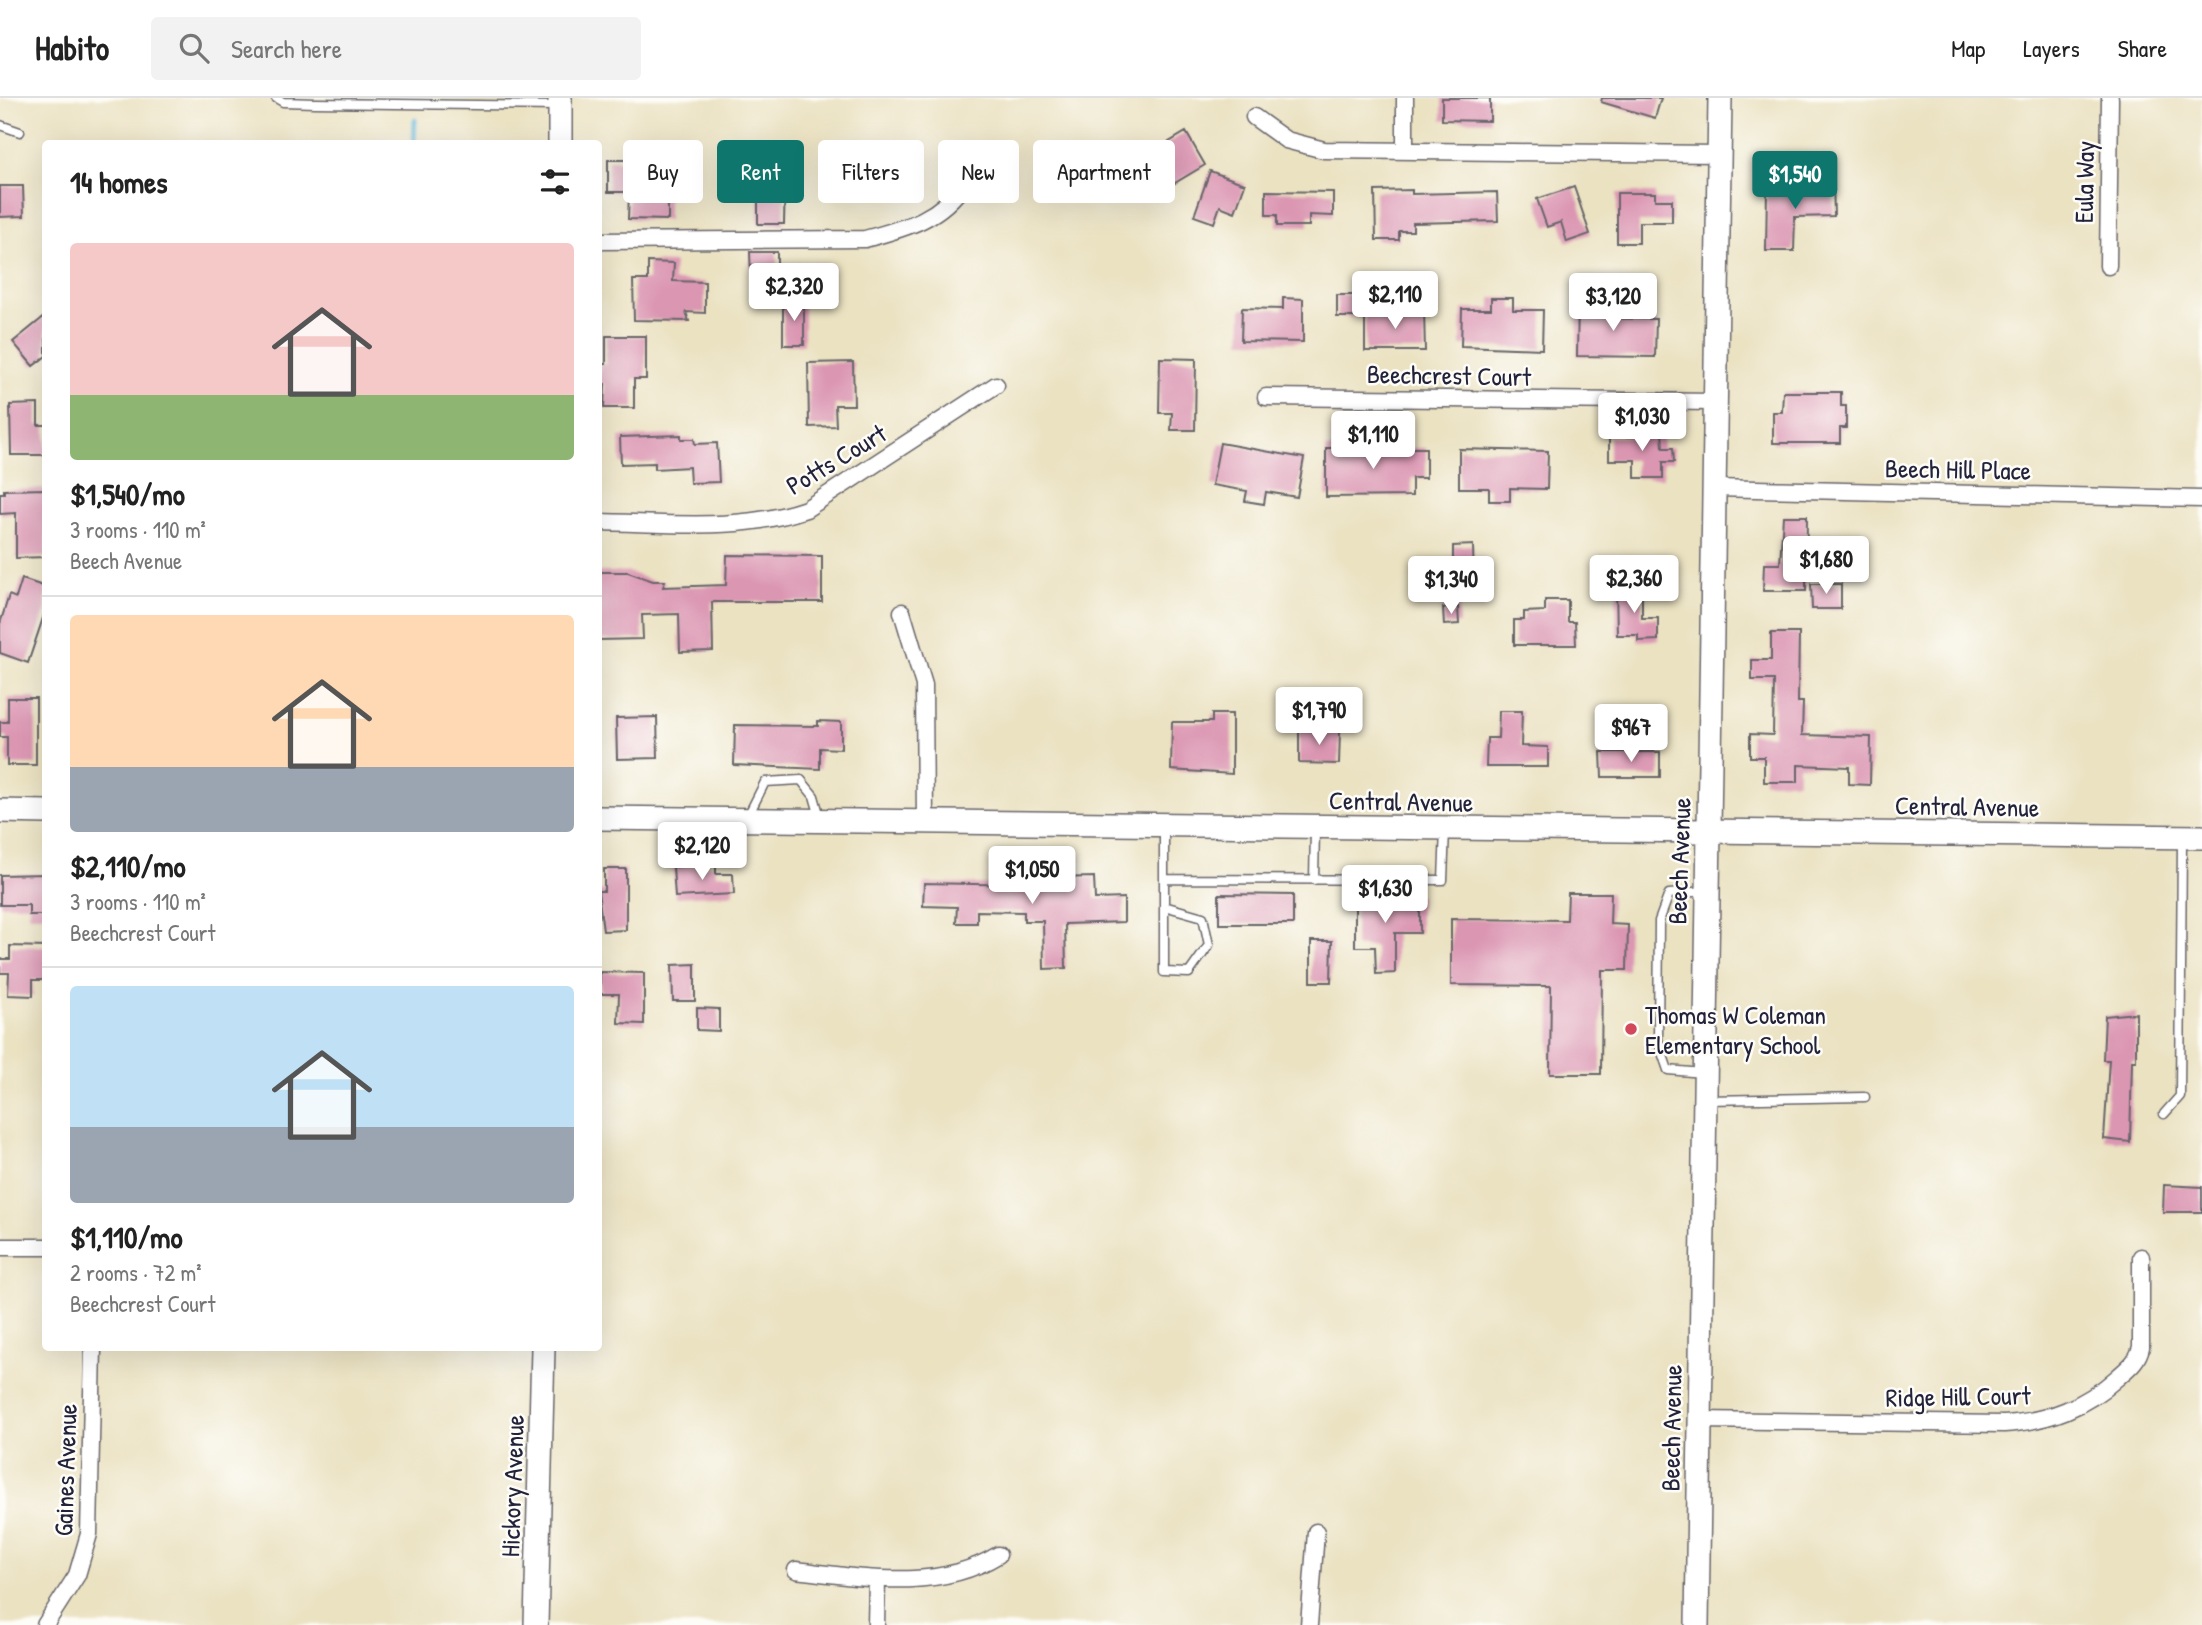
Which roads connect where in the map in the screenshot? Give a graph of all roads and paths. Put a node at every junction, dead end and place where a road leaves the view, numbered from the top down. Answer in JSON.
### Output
{"nodes":[{"id":1,"x":276,"y":98,"type":"edge"},
{"id":2,"x":1405,"y":98,"type":"edge"},
{"id":3,"x":1720,"y":98,"type":"edge"},
{"id":4,"x":2110,"y":98,"type":"edge"},
{"id":5,"x":560,"y":102,"type":"edge"},
{"id":6,"x":1254,"y":117,"type":"dead end"},
{"id":7,"x":0,"y":125,"type":"edge"},
{"id":8,"x":20,"y":132,"type":"dead end"},
{"id":9,"x":560,"y":140,"type":"edge"},
{"id":10,"x":1405,"y":151,"type":"junction"},
{"id":11,"x":1719,"y":154,"type":"junction"},
{"id":12,"x":952,"y":203,"type":"edge"},
{"id":13,"x":602,"y":241,"type":"edge"},
{"id":14,"x":2108,"y":266,"type":"dead end"},
{"id":15,"x":996,"y":385,"type":"dead end"},
{"id":16,"x":1266,"y":397,"type":"dead end"},
{"id":17,"x":1715,"y":402,"type":"junction"},
{"id":18,"x":1714,"y":488,"type":"junction"},
{"id":19,"x":2202,"y":499,"type":"edge"},
{"id":20,"x":602,"y":522,"type":"edge"},
{"id":21,"x":902,"y":611,"type":"dead end"},
{"id":22,"x":0,"y":811,"type":"edge"},
{"id":23,"x":42,"y":812,"type":"edge"},
{"id":24,"x":602,"y":818,"type":"edge"},
{"id":25,"x":746,"y":822,"type":"junction"},
{"id":26,"x":822,"y":823,"type":"junction"},
{"id":27,"x":925,"y":824,"type":"junction"},
{"id":28,"x":1164,"y":827,"type":"junction"},
{"id":29,"x":1315,"y":828,"type":"junction"},
{"id":30,"x":1445,"y":829,"type":"junction"},
{"id":31,"x":1709,"y":832,"type":"junction"},
{"id":32,"x":2192,"y":837,"type":"edge"},
{"id":33,"x":1164,"y":878,"type":"junction"},
{"id":34,"x":1314,"y":880,"type":"junction"},
{"id":35,"x":1706,"y":891,"type":"junction"},
{"id":36,"x":1164,"y":906,"type":"junction"},
{"id":37,"x":1703,"y":1073,"type":"junction"},
{"id":38,"x":1865,"y":1097,"type":"dead end"},
{"id":39,"x":1703,"y":1101,"type":"junction"},
{"id":40,"x":2164,"y":1114,"type":"dead end"},
{"id":41,"x":0,"y":1247,"type":"edge"},
{"id":42,"x":42,"y":1247,"type":"edge"},
{"id":43,"x":2141,"y":1257,"type":"dead end"},
{"id":44,"x":93,"y":1351,"type":"edge"},
{"id":45,"x":543,"y":1351,"type":"edge"},
{"id":46,"x":1699,"y":1420,"type":"junction"},
{"id":47,"x":1315,"y":1532,"type":"dead end"},
{"id":48,"x":998,"y":1555,"type":"dead end"},
{"id":49,"x":796,"y":1570,"type":"dead end"},
{"id":50,"x":877,"y":1579,"type":"junction"},
{"id":51,"x":45,"y":1625,"type":"edge"},
{"id":52,"x":536,"y":1625,"type":"edge"},
{"id":53,"x":876,"y":1625,"type":"edge"},
{"id":54,"x":1309,"y":1625,"type":"edge"},
{"id":55,"x":1697,"y":1625,"type":"edge"}],
"edges":[{"from":1,"to":5,"type":"lane"},
{"from":2,"to":10,"type":"street"},
{"from":3,"to":11,"type":"street","name":"Beech Avenue"},
{"from":4,"to":14,"type":"street","name":"Eula Way"},
{"from":5,"to":9,"type":"street"},
{"from":6,"to":10,"type":"street"},
{"from":7,"to":8,"type":"lane"},
{"from":10,"to":11,"type":"street"},
{"from":11,"to":17,"type":"street","name":"Beech Avenue"},
{"from":12,"to":13,"type":"street"},
{"from":15,"to":20,"type":"street","name":"Potts Court"},
{"from":16,"to":17,"type":"street","name":"Beechcrest Court"},
{"from":17,"to":18,"type":"street","name":"Beech Avenue"},
{"from":18,"to":19,"type":"street","name":"Beech Hill Place"},
{"from":18,"to":31,"type":"street","name":"Beech Avenue"},
{"from":21,"to":27,"type":"street"},
{"from":22,"to":23,"type":"street"},
{"from":24,"to":25,"type":"street","name":"Central Avenue"},
{"from":25,"to":26,"type":"street","name":"Central Avenue"},
{"from":25,"to":26,"type":"lane"},
{"from":26,"to":27,"type":"street","name":"Central Avenue"},
{"from":27,"to":28,"type":"street","name":"Central Avenue"},
{"from":28,"to":29,"type":"street","name":"Central Avenue"},
{"from":28,"to":33,"type":"lane"},
{"from":29,"to":30,"type":"street","name":"Central Avenue"},
{"from":29,"to":34,"type":"lane"},
{"from":30,"to":31,"type":"street","name":"Central Avenue"},
{"from":30,"to":34,"type":"lane"},
{"from":31,"to":32,"type":"street","name":"Central Avenue"},
{"from":31,"to":35,"type":"street","name":"Beech Avenue"},
{"from":32,"to":40,"type":"lane"},
{"from":33,"to":34,"type":"lane"},
{"from":33,"to":36,"type":"lane"},
{"from":35,"to":37,"type":"street","name":"Beech Avenue"},
{"from":35,"to":37,"type":"lane"},
{"from":36,"to":36,"type":"lane"},
{"from":37,"to":39,"type":"street","name":"Beech Avenue"},
{"from":38,"to":39,"type":"lane"},
{"from":39,"to":46,"type":"street","name":"Beech Avenue"},
{"from":41,"to":42,"type":"street"},
{"from":43,"to":46,"type":"street","name":"Ridge Hill Court"},
{"from":44,"to":51,"type":"street","name":"Gaines Avenue"},
{"from":45,"to":52,"type":"street","name":"Hickory Avenue"},
{"from":46,"to":55,"type":"street","name":"Beech Avenue"},
{"from":47,"to":54,"type":"street"},
{"from":48,"to":50,"type":"street"},
{"from":49,"to":50,"type":"street"},
{"from":50,"to":53,"type":"street"}]}
